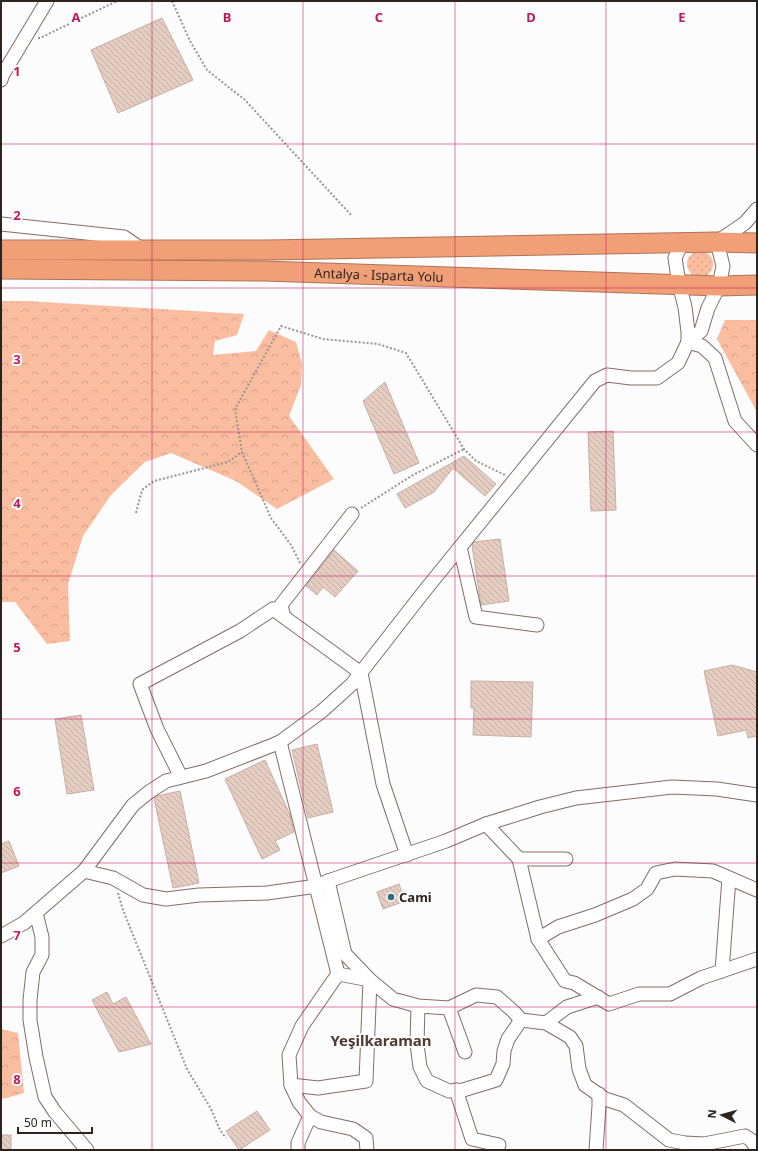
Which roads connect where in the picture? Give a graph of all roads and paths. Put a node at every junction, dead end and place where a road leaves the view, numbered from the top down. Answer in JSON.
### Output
{"nodes":[{"id":1,"x":47,"y":1,"type":"edge"},
{"id":2,"x":117,"y":1,"type":"edge"},
{"id":3,"x":172,"y":1,"type":"edge"},
{"id":4,"x":27,"y":35,"type":"junction"},
{"id":5,"x":1,"y":80,"type":"edge"},
{"id":6,"x":757,"y":209,"type":"edge"},
{"id":7,"x":351,"y":215,"type":"dead end"},
{"id":8,"x":1,"y":224,"type":"edge"},
{"id":9,"x":717,"y":242,"type":"junction"},
{"id":10,"x":690,"y":243,"type":"junction"},
{"id":11,"x":757,"y":243,"type":"edge"},
{"id":12,"x":1,"y":250,"type":"edge"},
{"id":13,"x":143,"y":250,"type":"junction"},
{"id":14,"x":1,"y":269,"type":"edge"},
{"id":15,"x":679,"y":284,"type":"junction"},
{"id":16,"x":757,"y":285,"type":"edge"},
{"id":17,"x":719,"y":286,"type":"junction"},
{"id":18,"x":688,"y":342,"type":"junction"},
{"id":19,"x":757,"y":445,"type":"edge"},
{"id":20,"x":464,"y":449,"type":"junction"},
{"id":21,"x":242,"y":452,"type":"junction"},
{"id":22,"x":515,"y":480,"type":"junction"},
{"id":23,"x":136,"y":513,"type":"dead end"},
{"id":24,"x":352,"y":514,"type":"joint"},
{"id":25,"x":460,"y":547,"type":"junction"},
{"id":26,"x":305,"y":574,"type":"junction"},
{"id":27,"x":284,"y":617,"type":"junction"},
{"id":28,"x":537,"y":625,"type":"dead end"},
{"id":29,"x":361,"y":673,"type":"junction"},
{"id":30,"x":280,"y":742,"type":"junction"},
{"id":31,"x":182,"y":777,"type":"junction"},
{"id":32,"x":757,"y":795,"type":"edge"},
{"id":33,"x":486,"y":824,"type":"junction"},
{"id":34,"x":406,"y":855,"type":"junction"},
{"id":35,"x":519,"y":859,"type":"junction"},
{"id":36,"x":566,"y":859,"type":"dead end"},
{"id":37,"x":84,"y":871,"type":"junction"},
{"id":38,"x":113,"y":878,"type":"junction"},
{"id":39,"x":729,"y":878,"type":"junction"},
{"id":40,"x":323,"y":884,"type":"junction"},
{"id":41,"x":757,"y":890,"type":"edge"},
{"id":42,"x":36,"y":913,"type":"junction"},
{"id":43,"x":1,"y":936,"type":"edge"},
{"id":44,"x":538,"y":939,"type":"junction"},
{"id":45,"x":757,"y":959,"type":"edge"},
{"id":46,"x":722,"y":971,"type":"junction"},
{"id":47,"x":338,"y":974,"type":"junction"},
{"id":48,"x":370,"y":980,"type":"junction"},
{"id":49,"x":598,"y":997,"type":"junction"},
{"id":50,"x":418,"y":1006,"type":"junction"},
{"id":51,"x":449,"y":1008,"type":"junction"},
{"id":52,"x":521,"y":1020,"type":"junction"},
{"id":53,"x":546,"y":1023,"type":"junction"},
{"id":54,"x":465,"y":1052,"type":"dead end"},
{"id":55,"x":291,"y":1085,"type":"junction"},
{"id":56,"x":456,"y":1090,"type":"junction"},
{"id":57,"x":599,"y":1094,"type":"junction"},
{"id":58,"x":310,"y":1116,"type":"junction"},
{"id":59,"x":226,"y":1138,"type":"dead end"},
{"id":60,"x":499,"y":1145,"type":"dead end"},
{"id":61,"x":756,"y":1147,"type":"edge"},
{"id":62,"x":86,"y":1150,"type":"edge"},
{"id":63,"x":298,"y":1150,"type":"edge"},
{"id":64,"x":367,"y":1150,"type":"edge"},
{"id":65,"x":596,"y":1150,"type":"edge"}],
"edges":[{"from":1,"to":4,"type":"street"},
{"from":2,"to":4,"type":"path"},
{"from":3,"to":7,"type":"path"},
{"from":4,"to":5,"type":"street"},
{"from":6,"to":9,"type":"street"},
{"from":8,"to":13,"type":"street"},
{"from":9,"to":10,"type":"highway","name":"Antalya - Isparta Yolu"},
{"from":9,"to":11,"type":"highway","name":"Antalya - Isparta Yolu"},
{"from":9,"to":17,"type":"street"},
{"from":10,"to":13,"type":"highway","name":"Antalya - Isparta Yolu"},
{"from":10,"to":15,"type":"street"},
{"from":12,"to":13,"type":"highway","name":"Antalya - Isparta Yolu"},
{"from":14,"to":15,"type":"highway","name":"Antalya - Isparta Yolu"},
{"from":15,"to":17,"type":"highway","name":"Antalya - Isparta Yolu"},
{"from":15,"to":18,"type":"street"},
{"from":16,"to":17,"type":"highway","name":"Antalya - Isparta Yolu"},
{"from":17,"to":18,"type":"street"},
{"from":18,"to":19,"type":"street"},
{"from":18,"to":22,"type":"street"},
{"from":20,"to":21,"type":"path"},
{"from":20,"to":22,"type":"path"},
{"from":20,"to":24,"type":"path"},
{"from":21,"to":23,"type":"path"},
{"from":21,"to":26,"type":"path"},
{"from":22,"to":25,"type":"street"},
{"from":24,"to":26,"type":"street"},
{"from":25,"to":28,"type":"street"},
{"from":25,"to":29,"type":"street"},
{"from":26,"to":27,"type":"street"},
{"from":27,"to":29,"type":"street"},
{"from":27,"to":31,"type":"street"},
{"from":29,"to":30,"type":"street"},
{"from":29,"to":34,"type":"street"},
{"from":30,"to":31,"type":"street"},
{"from":30,"to":40,"type":"street"},
{"from":31,"to":37,"type":"street"},
{"from":32,"to":33,"type":"street"},
{"from":33,"to":34,"type":"street"},
{"from":33,"to":35,"type":"street"},
{"from":34,"to":40,"type":"street"},
{"from":35,"to":36,"type":"street"},
{"from":35,"to":44,"type":"street"},
{"from":37,"to":38,"type":"street"},
{"from":37,"to":42,"type":"street"},
{"from":38,"to":40,"type":"street"},
{"from":38,"to":59,"type":"path"},
{"from":39,"to":41,"type":"street"},
{"from":39,"to":44,"type":"street"},
{"from":39,"to":46,"type":"street"},
{"from":40,"to":47,"type":"street"},
{"from":40,"to":48,"type":"street"},
{"from":42,"to":43,"type":"street"},
{"from":42,"to":62,"type":"street"},
{"from":44,"to":49,"type":"street"},
{"from":45,"to":46,"type":"street"},
{"from":46,"to":49,"type":"street"},
{"from":47,"to":48,"type":"street"},
{"from":47,"to":55,"type":"street"},
{"from":48,"to":50,"type":"street"},
{"from":48,"to":55,"type":"street"},
{"from":49,"to":53,"type":"street"},
{"from":50,"to":51,"type":"street"},
{"from":50,"to":56,"type":"street"},
{"from":51,"to":52,"type":"street"},
{"from":51,"to":54,"type":"street"},
{"from":52,"to":53,"type":"street"},
{"from":52,"to":56,"type":"street"},
{"from":53,"to":57,"type":"street"},
{"from":55,"to":58,"type":"street"},
{"from":56,"to":60,"type":"street"},
{"from":57,"to":61,"type":"street"},
{"from":57,"to":65,"type":"street"},
{"from":58,"to":63,"type":"street"},
{"from":58,"to":64,"type":"street"}]}
